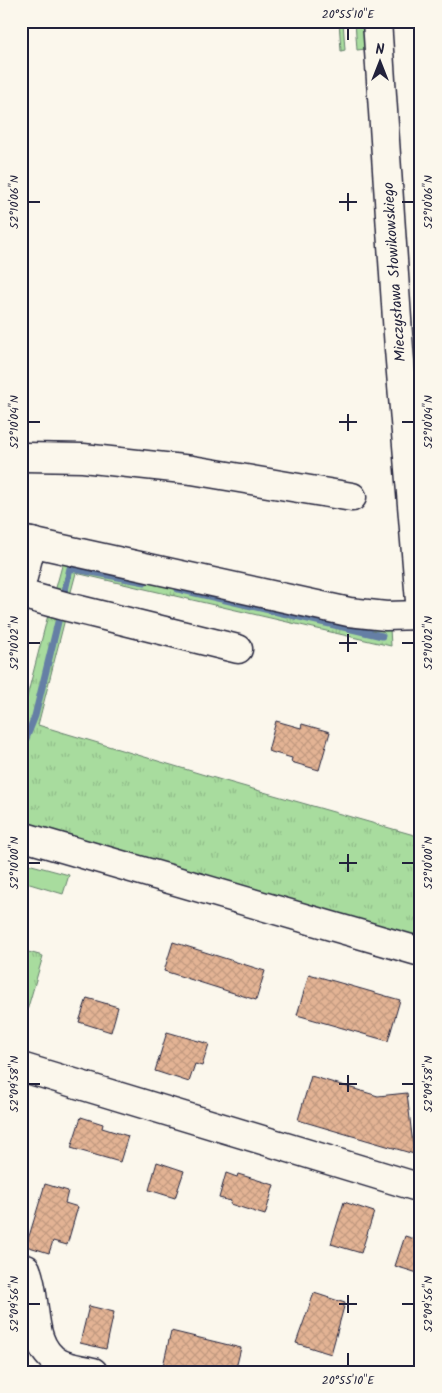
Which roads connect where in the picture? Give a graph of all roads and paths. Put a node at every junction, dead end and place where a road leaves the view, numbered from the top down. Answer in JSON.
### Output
{"nodes":[{"id":1,"x":377,"y":21,"type":"edge"},
{"id":2,"x":23,"y":461,"type":"edge"},
{"id":3,"x":352,"y":497,"type":"dead end"},
{"id":4,"x":27,"y":541,"type":"edge"},
{"id":5,"x":21,"y":585,"type":"edge"},
{"id":6,"x":21,"y":594,"type":"edge"},
{"id":7,"x":421,"y":614,"type":"edge"},
{"id":8,"x":238,"y":649,"type":"dead end"},
{"id":9,"x":21,"y":836,"type":"edge"},
{"id":10,"x":421,"y":952,"type":"edge"},
{"id":11,"x":21,"y":1067,"type":"edge"},
{"id":12,"x":421,"y":1188,"type":"edge"},
{"id":13,"x":21,"y":1268,"type":"edge"},
{"id":14,"x":93,"y":1372,"type":"edge"}],
"edges":[{"from":1,"to":7,"type":"street","name":"Mieczysława Słowikowskiego"},
{"from":2,"to":3,"type":"street"},
{"from":4,"to":5,"type":"street"},
{"from":4,"to":7,"type":"street"},
{"from":6,"to":8,"type":"street"},
{"from":9,"to":10,"type":"street"},
{"from":11,"to":12,"type":"street"},
{"from":13,"to":14,"type":"street"}]}
